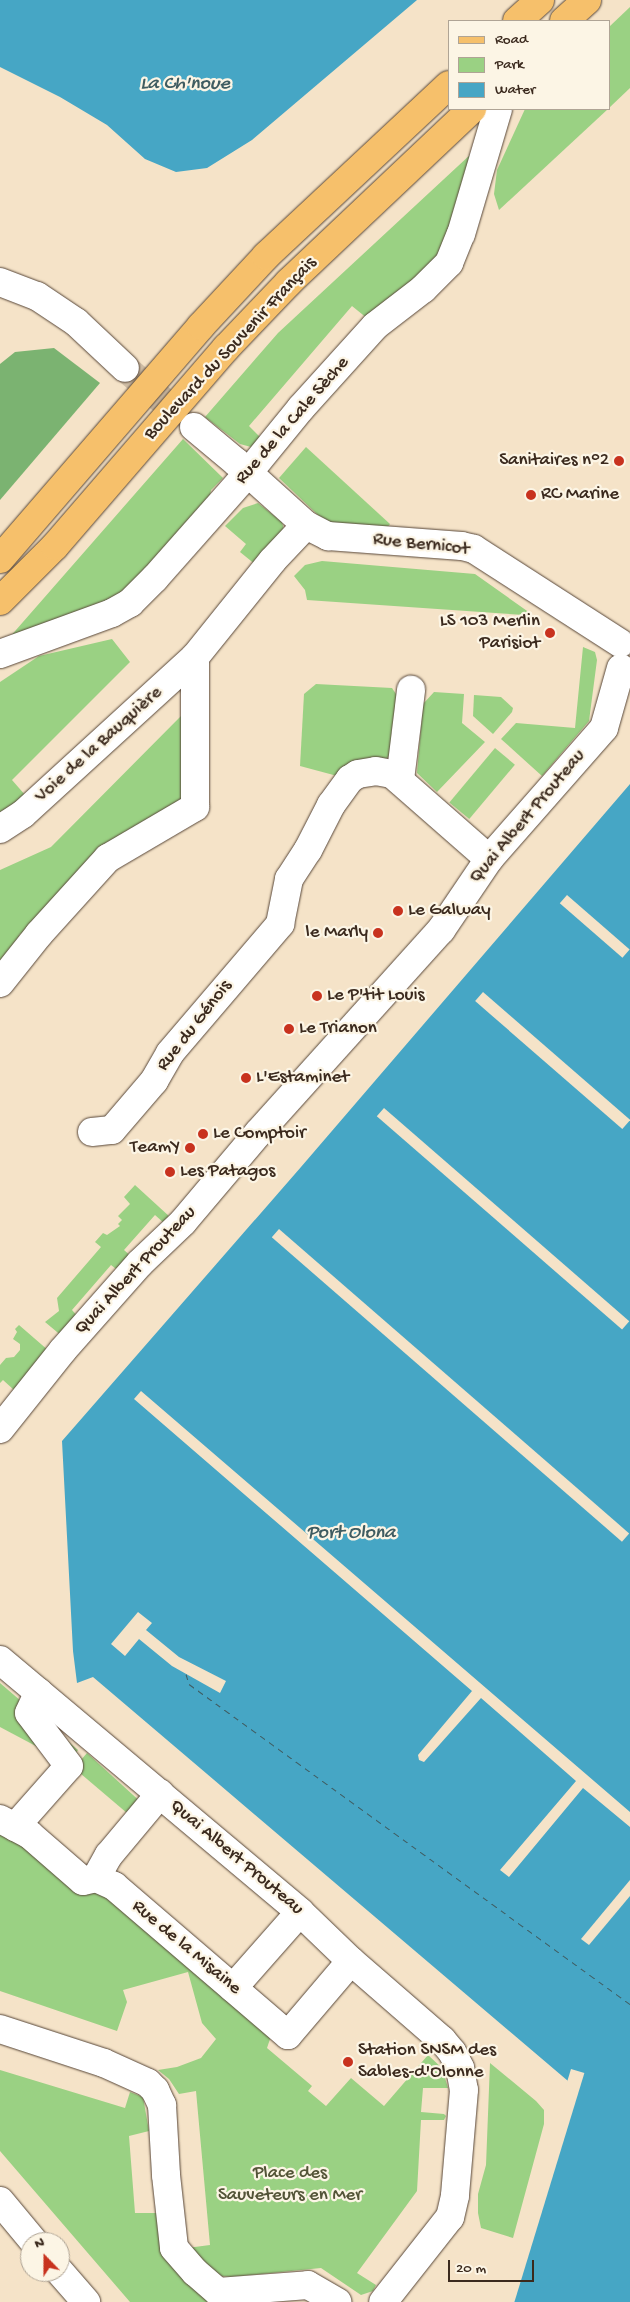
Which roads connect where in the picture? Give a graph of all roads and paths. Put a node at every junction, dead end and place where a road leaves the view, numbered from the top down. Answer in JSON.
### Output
{"nodes":[{"id":1,"x":540,"y":0,"type":"edge"},
{"id":2,"x":587,"y":0,"type":"edge"},
{"id":3,"x":518,"y":20,"type":"edge"},
{"id":4,"x":565,"y":20,"type":"edge"},
{"id":5,"x":448,"y":86,"type":"edge"},
{"id":6,"x":471,"y":110,"type":"edge"},
{"id":7,"x":498,"y":110,"type":"edge"},
{"id":8,"x":0,"y":283,"type":"edge"},
{"id":9,"x":125,"y":368,"type":"tunnel mouth"},
{"id":10,"x":194,"y":427,"type":"tunnel mouth"},
{"id":11,"x":248,"y":473,"type":"junction"},
{"id":12,"x":306,"y":526,"type":"junction"},
{"id":13,"x":0,"y":558,"type":"edge"},
{"id":14,"x":0,"y":600,"type":"edge"},
{"id":15,"x":0,"y":654,"type":"edge"},
{"id":16,"x":625,"y":655,"type":"edge"},
{"id":17,"x":196,"y":657,"type":"junction"},
{"id":18,"x":411,"y":690,"type":"dead end"},
{"id":19,"x":400,"y":780,"type":"junction"},
{"id":20,"x":0,"y":829,"type":"edge"},
{"id":21,"x":489,"y":859,"type":"junction"},
{"id":22,"x":0,"y":983,"type":"edge"},
{"id":23,"x":92,"y":1132,"type":"dead end"},
{"id":24,"x":0,"y":1429,"type":"edge"},
{"id":25,"x":0,"y":1660,"type":"edge"},
{"id":26,"x":39,"y":1692,"type":"junction"},
{"id":27,"x":160,"y":1794,"type":"junction"},
{"id":28,"x":8,"y":1823,"type":"edge"},
{"id":29,"x":96,"y":1878,"type":"junction"},
{"id":30,"x":300,"y":1912,"type":"junction"},
{"id":31,"x":351,"y":1961,"type":"junction"},
{"id":32,"x":233,"y":1988,"type":"junction"},
{"id":33,"x":0,"y":2029,"type":"edge"},
{"id":34,"x":4,"y":2215,"type":"edge"},
{"id":35,"x":23,"y":2232,"type":"edge"},
{"id":36,"x":69,"y":2282,"type":"edge"},
{"id":37,"x":86,"y":2302,"type":"edge"},
{"id":38,"x":338,"y":2302,"type":"edge"},
{"id":39,"x":383,"y":2302,"type":"edge"}],
"edges":[{"from":1,"to":3,"type":"main road"},
{"from":2,"to":4,"type":"main road"},
{"from":5,"to":13,"type":"main road","name":"Boulevard du Souvenir Français"},
{"from":6,"to":14,"type":"main road","name":"Boulevard du Souvenir Français"},
{"from":7,"to":11,"type":"street","name":"Rue de la Cale Sèche"},
{"from":8,"to":9,"type":"street"},
{"from":10,"to":11,"type":"street","name":"Rue Bernicot"},
{"from":11,"to":12,"type":"street","name":"Rue Bernicot"},
{"from":11,"to":15,"type":"street","name":"Rue de la Cale Sèche"},
{"from":12,"to":16,"type":"street","name":"Rue Bernicot"},
{"from":12,"to":17,"type":"street","name":"Voie de la Bauquière"},
{"from":16,"to":21,"type":"street","name":"Quai Albert Prouteau"},
{"from":17,"to":20,"type":"street","name":"Voie de la Bauquière"},
{"from":17,"to":22,"type":"street","name":"Voie de la Bauquière"},
{"from":18,"to":19,"type":"street"},
{"from":19,"to":21,"type":"street"},
{"from":19,"to":23,"type":"street","name":"Rue du Génois"},
{"from":21,"to":24,"type":"street","name":"Quai Albert Prouteau"},
{"from":25,"to":26,"type":"street","name":"Quai Albert Prouteau"},
{"from":26,"to":27,"type":"street","name":"Quai Albert Prouteau"},
{"from":26,"to":28,"type":"street"},
{"from":27,"to":29,"type":"street"},
{"from":27,"to":30,"type":"street","name":"Quai Albert Prouteau"},
{"from":28,"to":29,"type":"street","name":"Rue de la Misaine"},
{"from":29,"to":32,"type":"street","name":"Rue de la Misaine"},
{"from":30,"to":31,"type":"street","name":"Quai Albert Prouteau"},
{"from":30,"to":32,"type":"street"},
{"from":31,"to":32,"type":"street","name":"Rue de la Misaine"},
{"from":31,"to":39,"type":"street","name":"Quai Albert Prouteau"},
{"from":33,"to":38,"type":"street"},
{"from":34,"to":35,"type":"street"},
{"from":36,"to":37,"type":"street"}]}
